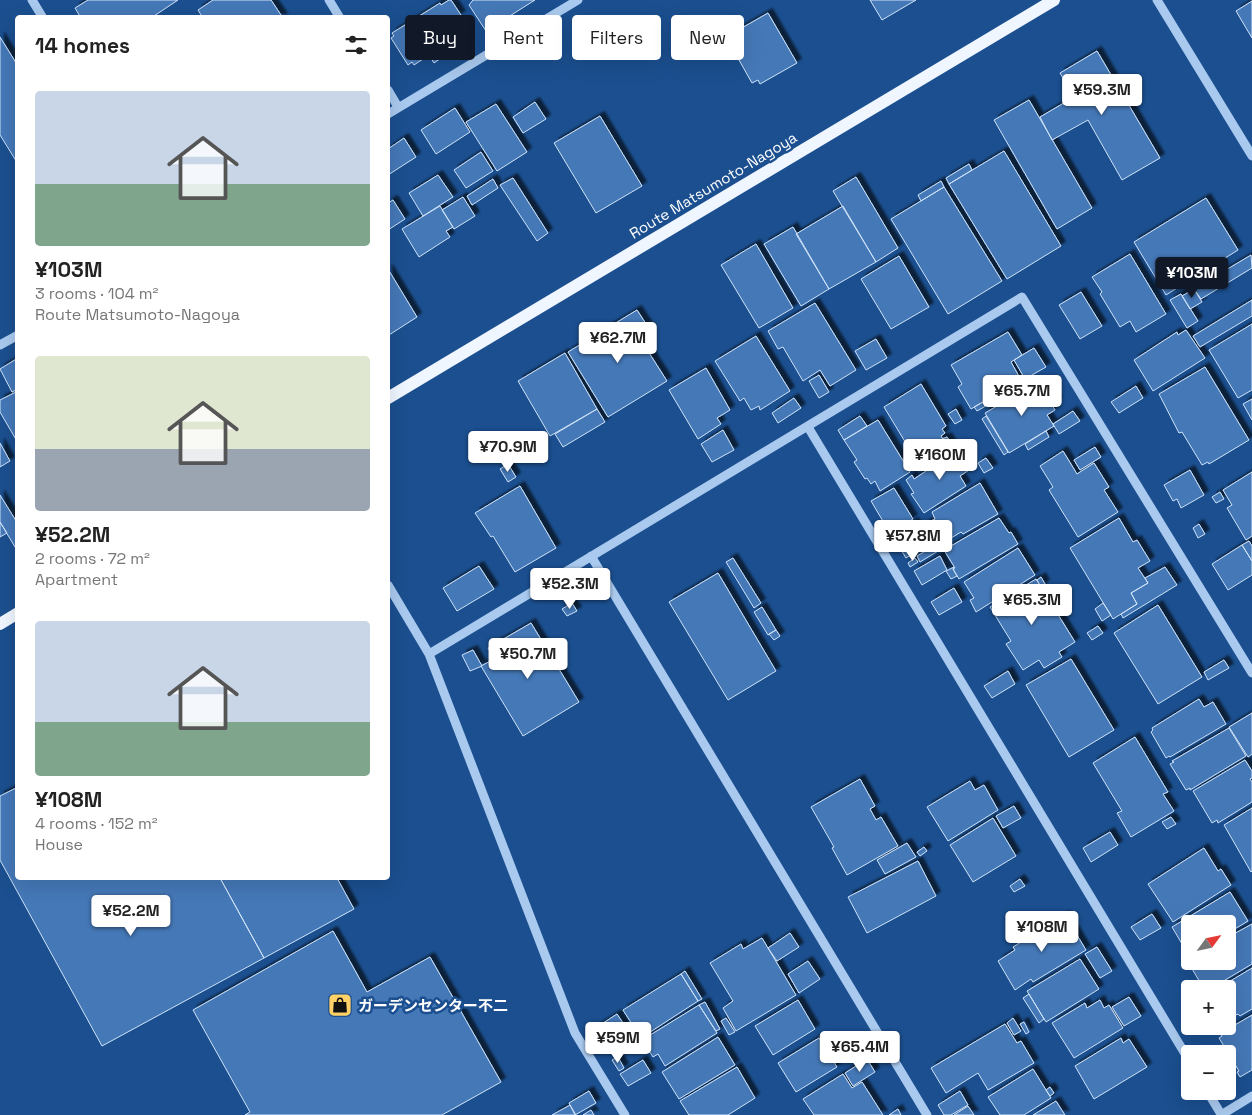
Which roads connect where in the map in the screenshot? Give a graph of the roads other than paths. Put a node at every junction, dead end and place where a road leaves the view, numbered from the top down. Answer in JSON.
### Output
{"nodes":[{"id":1,"x":32,"y":0,"type":"edge"},
{"id":2,"x":329,"y":0,"type":"edge"},
{"id":3,"x":578,"y":0,"type":"edge"},
{"id":4,"x":1054,"y":0,"type":"edge"},
{"id":5,"x":1157,"y":0,"type":"edge"},
{"id":6,"x":41,"y":15,"type":"edge"},
{"id":7,"x":338,"y":15,"type":"edge"},
{"id":8,"x":390,"y":93,"type":"edge"},
{"id":9,"x":398,"y":107,"type":"junction"},
{"id":10,"x":390,"y":113,"type":"edge"},
{"id":11,"x":1252,"y":156,"type":"edge"},
{"id":12,"x":15,"y":337,"type":"edge"},
{"id":13,"x":0,"y":345,"type":"edge"},
{"id":14,"x":390,"y":397,"type":"edge"},
{"id":15,"x":808,"y":427,"type":"junction"},
{"id":16,"x":591,"y":556,"type":"junction"},
{"id":17,"x":390,"y":588,"type":"edge"},
{"id":18,"x":15,"y":615,"type":"edge"},
{"id":19,"x":0,"y":624,"type":"edge"},
{"id":20,"x":429,"y":654,"type":"junction"},
{"id":21,"x":1249,"y":662,"type":"edge"},
{"id":22,"x":1252,"y":673,"type":"edge"},
{"id":23,"x":1181,"y":1047,"type":"edge"},
{"id":24,"x":1252,"y":1096,"type":"edge"},
{"id":25,"x":1213,"y":1100,"type":"edge"},
{"id":26,"x":625,"y":1115,"type":"edge"},
{"id":27,"x":927,"y":1115,"type":"edge"},
{"id":28,"x":1221,"y":1115,"type":"edge"}],
"edges":[{"from":1,"to":6,"type":"street"},
{"from":2,"to":7,"type":"street"},
{"from":3,"to":9,"type":"street"},
{"from":4,"to":14,"type":"main road","name":"Route Matsumoto-Nagoya"},
{"from":5,"to":11,"type":"street"},
{"from":8,"to":9,"type":"street"},
{"from":9,"to":10,"type":"street"},
{"from":12,"to":13,"type":"street"},
{"from":15,"to":16,"type":"street"},
{"from":15,"to":21,"type":"street"},
{"from":15,"to":23,"type":"street"},
{"from":16,"to":20,"type":"street"},
{"from":16,"to":27,"type":"street"},
{"from":17,"to":20,"type":"street"},
{"from":18,"to":19,"type":"main road"},
{"from":20,"to":26,"type":"street"},
{"from":21,"to":22,"type":"street"},
{"from":24,"to":28,"type":"street"},
{"from":25,"to":28,"type":"street"}]}
